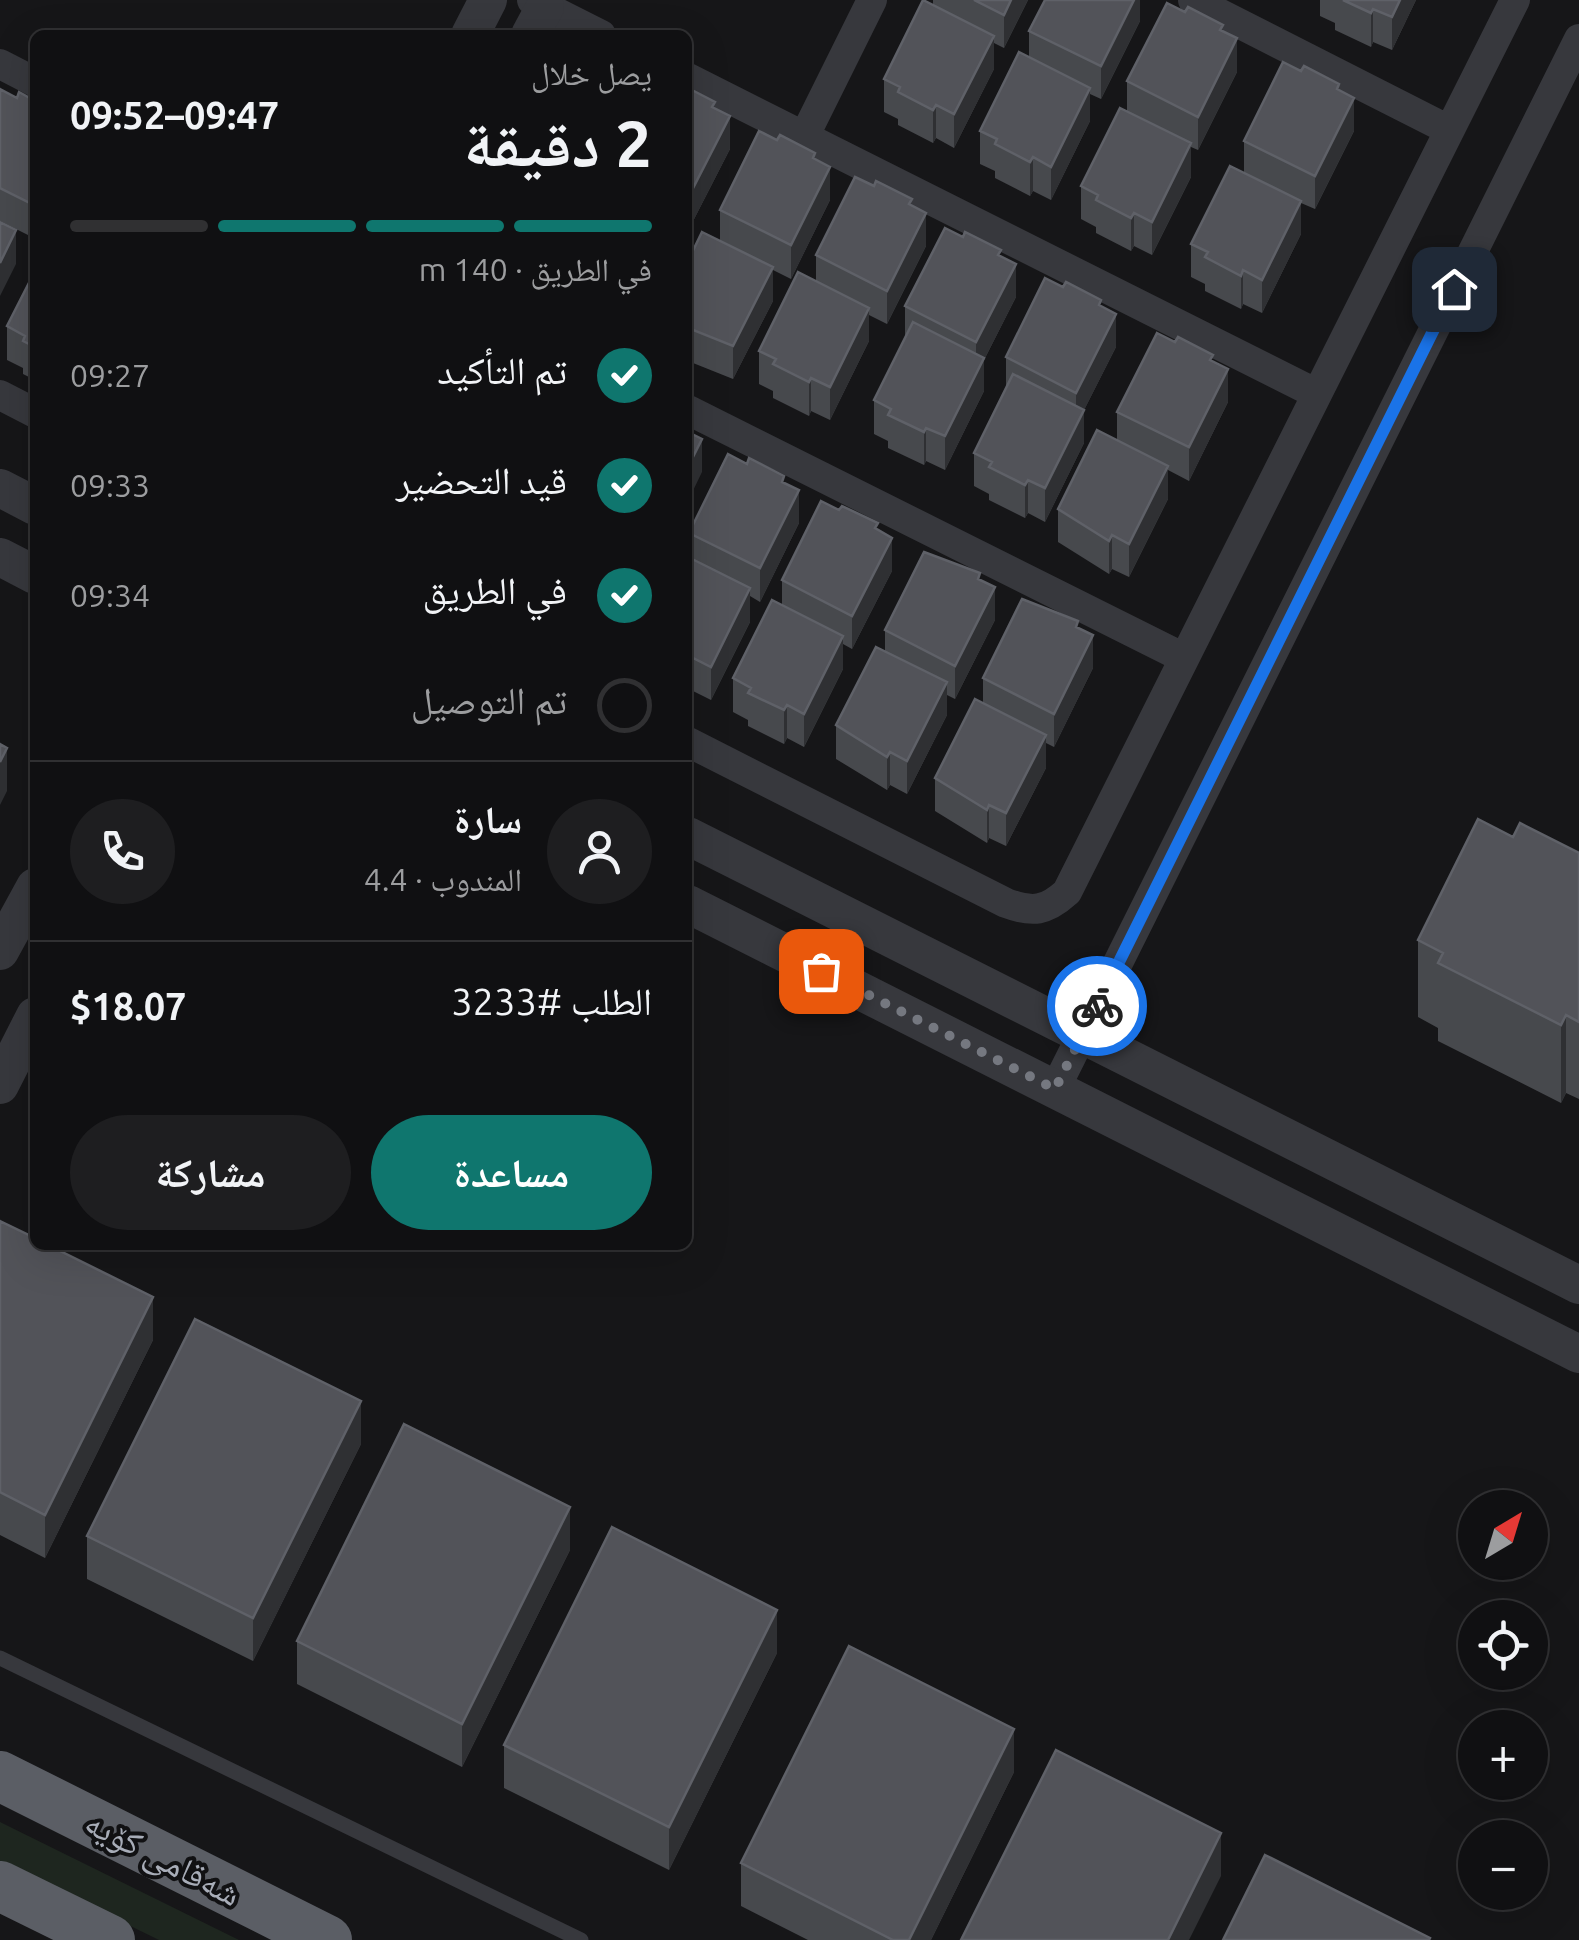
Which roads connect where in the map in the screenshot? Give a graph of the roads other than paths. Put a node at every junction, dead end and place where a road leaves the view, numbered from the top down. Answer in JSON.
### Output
{"nodes":[{"id":1,"x":488,"y":0,"type":"edge"},
{"id":2,"x":872,"y":0,"type":"edge"},
{"id":3,"x":1193,"y":0,"type":"edge"},
{"id":4,"x":1514,"y":0,"type":"edge"},
{"id":5,"x":536,"y":14,"type":"edge"},
{"id":6,"x":473,"y":30,"type":"edge"},
{"id":7,"x":586,"y":30,"type":"edge"},
{"id":8,"x":1579,"y":39,"type":"edge"},
{"id":9,"x":0,"y":64,"type":"edge"},
{"id":10,"x":30,"y":79,"type":"edge"},
{"id":11,"x":692,"y":80,"type":"edge"},
{"id":12,"x":1450,"y":130,"type":"junction"},
{"id":13,"x":804,"y":137,"type":"junction"},
{"id":14,"x":1317,"y":394,"type":"junction"},
{"id":15,"x":0,"y":395,"type":"edge"},
{"id":16,"x":30,"y":410,"type":"edge"},
{"id":17,"x":692,"y":412,"type":"edge"},
{"id":18,"x":0,"y":488,"type":"edge"},
{"id":19,"x":30,"y":503,"type":"edge"},
{"id":20,"x":0,"y":557,"type":"edge"},
{"id":21,"x":30,"y":572,"type":"edge"},
{"id":22,"x":1184,"y":658,"type":"junction"},
{"id":23,"x":692,"y":744,"type":"edge"},
{"id":24,"x":692,"y":838,"type":"edge"},
{"id":25,"x":30,"y":895,"type":"edge"},
{"id":26,"x":692,"y":906,"type":"edge"},
{"id":27,"x":0,"y":951,"type":"edge"},
{"id":28,"x":30,"y":1026,"type":"edge"},
{"id":29,"x":1083,"y":1035,"type":"junction"},
{"id":30,"x":0,"y":1085,"type":"edge"},
{"id":31,"x":1055,"y":1089,"type":"junction"},
{"id":32,"x":1579,"y":1285,"type":"edge"},
{"id":33,"x":1579,"y":1354,"type":"edge"},
{"id":34,"x":0,"y":1658,"type":"edge"},
{"id":35,"x":0,"y":1776,"type":"edge"},
{"id":36,"x":0,"y":1886,"type":"edge"},
{"id":37,"x":110,"y":1940,"type":"edge"},
{"id":38,"x":327,"y":1940,"type":"edge"},
{"id":39,"x":582,"y":1940,"type":"edge"}],
"edges":[{"from":1,"to":6,"type":"street"},
{"from":2,"to":13,"type":"street"},
{"from":3,"to":12,"type":"street"},
{"from":4,"to":12,"type":"street"},
{"from":5,"to":7,"type":"street"},
{"from":8,"to":29,"type":"street"},
{"from":9,"to":10,"type":"street"},
{"from":11,"to":13,"type":"street"},
{"from":12,"to":14,"type":"street"},
{"from":13,"to":14,"type":"street"},
{"from":14,"to":22,"type":"street"},
{"from":15,"to":16,"type":"street"},
{"from":17,"to":22,"type":"street"},
{"from":18,"to":19,"type":"street"},
{"from":20,"to":21,"type":"street"},
{"from":22,"to":23,"type":"street"},
{"from":24,"to":29,"type":"street"},
{"from":25,"to":27,"type":"street"},
{"from":26,"to":31,"type":"street"},
{"from":28,"to":30,"type":"street"},
{"from":29,"to":31,"type":"street"},
{"from":29,"to":32,"type":"street"},
{"from":31,"to":33,"type":"street"},
{"from":34,"to":39,"type":"lane"},
{"from":35,"to":38,"type":"highway","name":"شەقامی کۆیە"},
{"from":36,"to":37,"type":"highway"}]}
